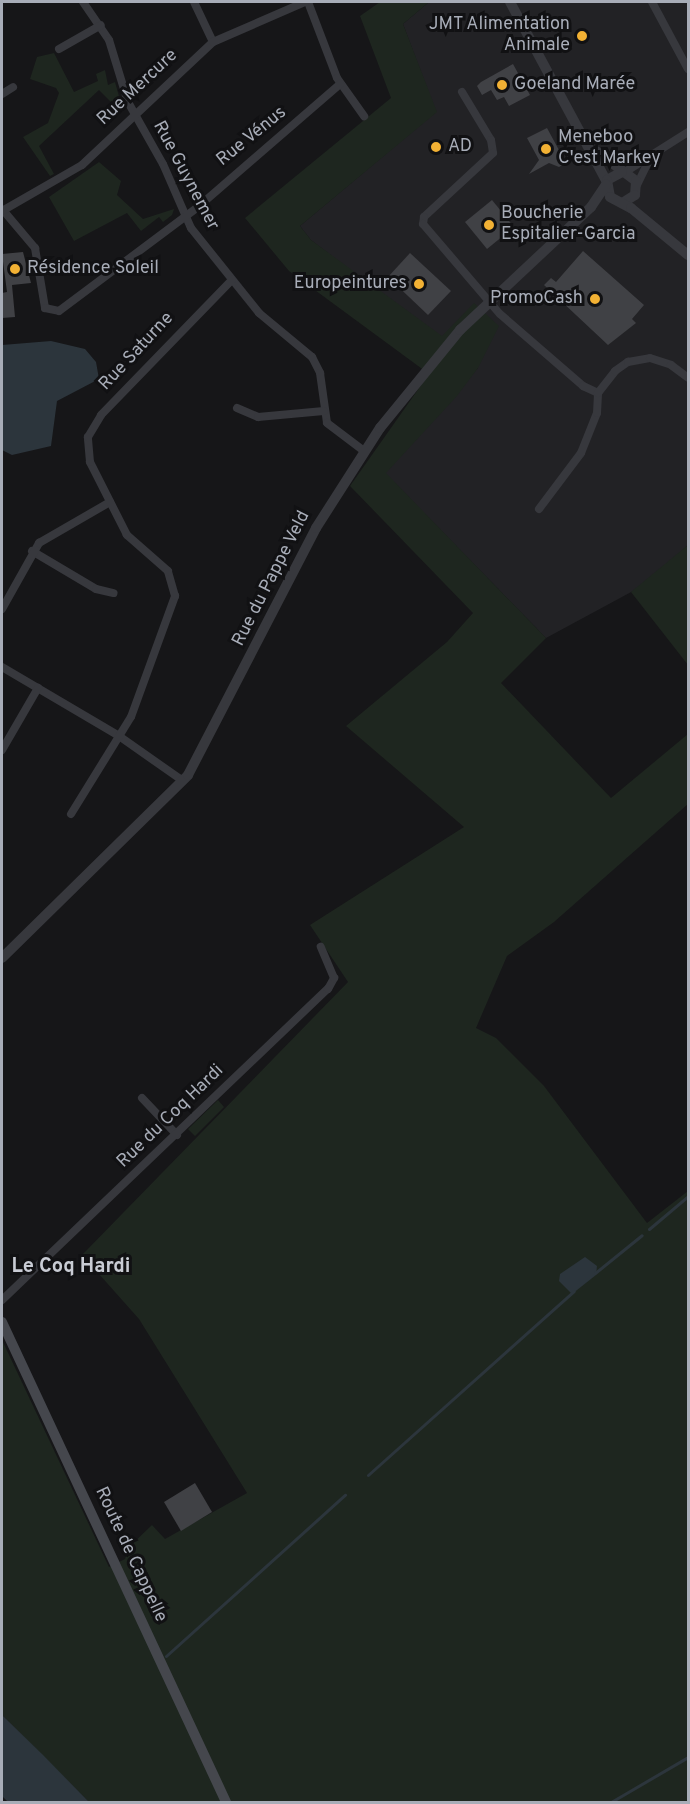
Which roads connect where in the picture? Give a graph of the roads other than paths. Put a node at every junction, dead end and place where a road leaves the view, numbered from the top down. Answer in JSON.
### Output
{"nodes":[{"id":1,"x":83,"y":2,"type":"edge"},
{"id":2,"x":194,"y":2,"type":"edge"},
{"id":3,"x":306,"y":2,"type":"edge"},
{"id":4,"x":510,"y":2,"type":"edge"},
{"id":5,"x":652,"y":2,"type":"edge"},
{"id":6,"x":101,"y":25,"type":"junction"},
{"id":7,"x":213,"y":42,"type":"junction"},
{"id":8,"x":59,"y":49,"type":"dead end"},
{"id":9,"x":688,"y":69,"type":"edge"},
{"id":10,"x":340,"y":84,"type":"junction"},
{"id":11,"x":13,"y":87,"type":"dead end"},
{"id":12,"x":462,"y":92,"type":"dead end"},
{"id":13,"x":2,"y":94,"type":"edge"},
{"id":14,"x":133,"y":113,"type":"junction"},
{"id":15,"x":364,"y":116,"type":"dead end"},
{"id":16,"x":578,"y":129,"type":"junction"},
{"id":17,"x":688,"y":132,"type":"edge"},
{"id":18,"x":657,"y":151,"type":"junction"},
{"id":19,"x":623,"y":172,"type":"junction"},
{"id":20,"x":606,"y":183,"type":"junction"},
{"id":21,"x":636,"y":189,"type":"junction"},
{"id":22,"x":618,"y":202,"type":"junction"},
{"id":23,"x":2,"y":210,"type":"edge"},
{"id":24,"x":185,"y":216,"type":"junction"},
{"id":25,"x":579,"y":219,"type":"junction"},
{"id":26,"x":659,"y":235,"type":"junction"},
{"id":27,"x":688,"y":255,"type":"edge"},
{"id":28,"x":232,"y":280,"type":"junction"},
{"id":29,"x":488,"y":301,"type":"junction"},
{"id":30,"x":688,"y":378,"type":"edge"},
{"id":31,"x":598,"y":393,"type":"junction"},
{"id":32,"x":237,"y":408,"type":"dead end"},
{"id":33,"x":324,"y":411,"type":"junction"},
{"id":34,"x":364,"y":451,"type":"junction"},
{"id":35,"x":110,"y":502,"type":"junction"},
{"id":36,"x":538,"y":509,"type":"dead end"},
{"id":37,"x":33,"y":551,"type":"junction"},
{"id":38,"x":114,"y":593,"type":"dead end"},
{"id":39,"x":2,"y":609,"type":"edge"},
{"id":40,"x":2,"y":667,"type":"edge"},
{"id":41,"x":38,"y":688,"type":"junction"},
{"id":42,"x":119,"y":736,"type":"junction"},
{"id":43,"x":2,"y":750,"type":"edge"},
{"id":44,"x":183,"y":781,"type":"junction"},
{"id":45,"x":71,"y":814,"type":"dead end"},
{"id":46,"x":321,"y":947,"type":"dead end"},
{"id":47,"x":2,"y":958,"type":"edge"},
{"id":48,"x":142,"y":1098,"type":"dead end"},
{"id":49,"x":177,"y":1135,"type":"junction"},
{"id":50,"x":2,"y":1300,"type":"edge"},
{"id":51,"x":2,"y":1322,"type":"edge"},
{"id":52,"x":226,"y":1803,"type":"edge"}],
"edges":[{"from":1,"to":6,"type":"street","name":"Rue Guynemer"},
{"from":2,"to":7,"type":"street"},
{"from":3,"to":7,"type":"street","name":"Rue Mercure"},
{"from":3,"to":10,"type":"street"},
{"from":4,"to":16,"type":"street"},
{"from":5,"to":9,"type":"street"},
{"from":6,"to":8,"type":"street"},
{"from":6,"to":14,"type":"street","name":"Rue Guynemer"},
{"from":7,"to":14,"type":"street","name":"Rue Mercure"},
{"from":10,"to":15,"type":"street"},
{"from":10,"to":24,"type":"street","name":"Rue Vénus"},
{"from":11,"to":13,"type":"street"},
{"from":12,"to":29,"type":"street"},
{"from":14,"to":23,"type":"street","name":"Rue Mercure"},
{"from":14,"to":24,"type":"street","name":"Rue Guynemer"},
{"from":16,"to":19,"type":"street"},
{"from":16,"to":20,"type":"street"},
{"from":17,"to":18,"type":"street"},
{"from":18,"to":19,"type":"street"},
{"from":18,"to":21,"type":"street"},
{"from":19,"to":20,"type":"street","name":"Rue du Pappe Veld"},
{"from":19,"to":21,"type":"street"},
{"from":20,"to":22,"type":"street"},
{"from":20,"to":25,"type":"street","name":"Rue du Pappe Veld"},
{"from":21,"to":22,"type":"street","name":"Rue du Pappe Veld"},
{"from":21,"to":26,"type":"street"},
{"from":22,"to":25,"type":"street","name":"Rue du Pappe Veld"},
{"from":22,"to":26,"type":"street"},
{"from":23,"to":24,"type":"street","name":"Rue Vénus"},
{"from":24,"to":28,"type":"street","name":"Rue Guynemer"},
{"from":25,"to":29,"type":"street","name":"Rue du Pappe Veld"},
{"from":26,"to":27,"type":"street"},
{"from":28,"to":33,"type":"street","name":"Rue Guynemer"},
{"from":28,"to":35,"type":"street","name":"Rue Saturne"},
{"from":29,"to":31,"type":"street"},
{"from":29,"to":34,"type":"street","name":"Rue du Pappe Veld"},
{"from":30,"to":31,"type":"street"},
{"from":31,"to":36,"type":"street"},
{"from":32,"to":33,"type":"street"},
{"from":33,"to":34,"type":"street","name":"Rue Guynemer"},
{"from":34,"to":44,"type":"street","name":"Rue du Pappe Veld"},
{"from":35,"to":37,"type":"street"},
{"from":35,"to":42,"type":"street"},
{"from":37,"to":38,"type":"street"},
{"from":37,"to":39,"type":"street"},
{"from":40,"to":41,"type":"street"},
{"from":41,"to":42,"type":"street"},
{"from":41,"to":43,"type":"street"},
{"from":42,"to":44,"type":"street"},
{"from":42,"to":45,"type":"street"},
{"from":44,"to":47,"type":"street","name":"Rue du Pappe Veld"},
{"from":46,"to":49,"type":"street","name":"Rue du Coq Hardi"},
{"from":48,"to":49,"type":"street"},
{"from":49,"to":50,"type":"street","name":"Rue du Coq Hardi"},
{"from":51,"to":52,"type":"main road","name":"Route de Cappelle"}]}
